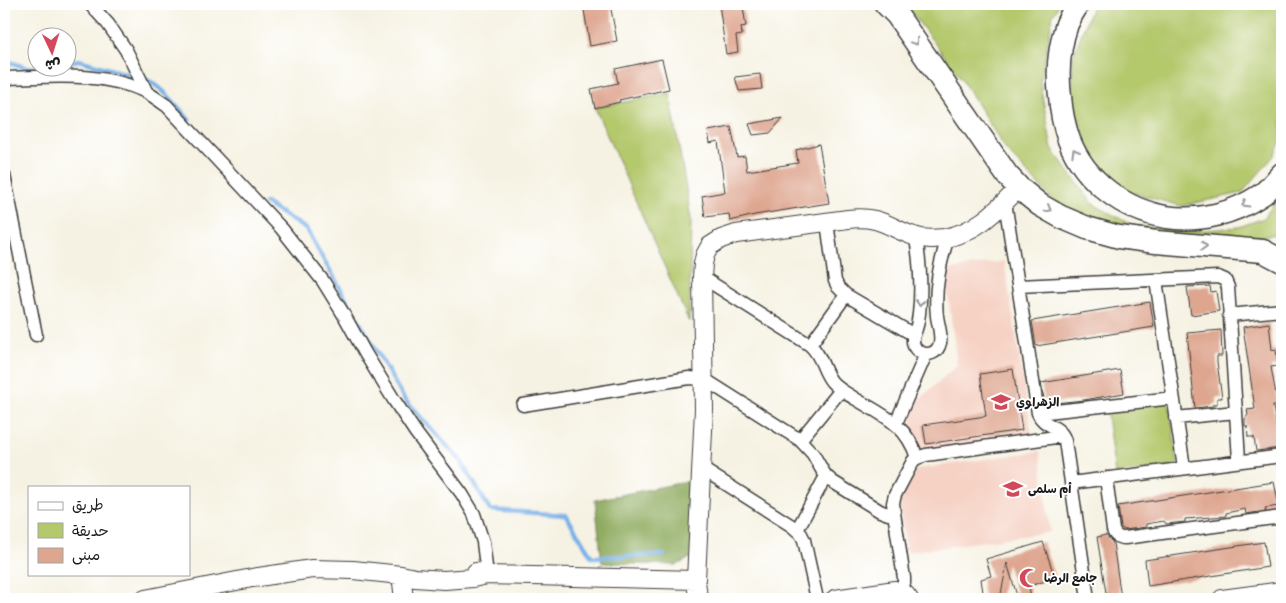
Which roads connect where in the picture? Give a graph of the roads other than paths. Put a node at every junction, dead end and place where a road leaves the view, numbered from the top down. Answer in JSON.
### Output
{"nodes":[{"id":1,"x":90,"y":4,"type":"edge"},
{"id":2,"x":886,"y":4,"type":"edge"},
{"id":3,"x":1078,"y":4,"type":"edge"},
{"id":4,"x":4,"y":78,"type":"edge"},
{"id":5,"x":146,"y":91,"type":"junction"},
{"id":6,"x":1282,"y":174,"type":"edge"},
{"id":7,"x":4,"y":176,"type":"edge"},
{"id":8,"x":1012,"y":195,"type":"junction"},
{"id":9,"x":827,"y":222,"type":"junction"},
{"id":10,"x":948,"y":237,"type":"junction"},
{"id":11,"x":916,"y":238,"type":"junction"},
{"id":12,"x":1282,"y":261,"type":"edge"},
{"id":13,"x":920,"y":274,"type":"junction"},
{"id":14,"x":939,"y":276,"type":"junction"},
{"id":15,"x":702,"y":277,"type":"junction"},
{"id":16,"x":1156,"y":280,"type":"junction"},
{"id":17,"x":1018,"y":286,"type":"junction"},
{"id":18,"x":846,"y":295,"type":"junction"},
{"id":19,"x":1282,"y":310,"type":"edge"},
{"id":20,"x":1229,"y":315,"type":"junction"},
{"id":21,"x":36,"y":334,"type":"dead end"},
{"id":22,"x":914,"y":335,"type":"junction"},
{"id":23,"x":810,"y":345,"type":"junction"},
{"id":24,"x":926,"y":354,"type":"junction"},
{"id":25,"x":704,"y":378,"type":"junction"},
{"id":26,"x":841,"y":390,"type":"junction"},
{"id":27,"x":1173,"y":398,"type":"junction"},
{"id":28,"x":523,"y":405,"type":"dead end"},
{"id":29,"x":1236,"y":412,"type":"junction"},
{"id":30,"x":1038,"y":413,"type":"junction"},
{"id":31,"x":1176,"y":418,"type":"junction"},
{"id":32,"x":896,"y":423,"type":"junction"},
{"id":33,"x":1063,"y":436,"type":"junction"},
{"id":34,"x":800,"y":440,"type":"junction"},
{"id":35,"x":1282,"y":456,"type":"edge"},
{"id":36,"x":917,"y":458,"type":"junction"},
{"id":37,"x":1239,"y":460,"type":"junction"},
{"id":38,"x":701,"y":468,"type":"junction"},
{"id":39,"x":1184,"y":468,"type":"junction"},
{"id":40,"x":826,"y":476,"type":"junction"},
{"id":41,"x":1106,"y":478,"type":"junction"},
{"id":42,"x":1071,"y":483,"type":"junction"},
{"id":43,"x":894,"y":513,"type":"junction"},
{"id":44,"x":1282,"y":517,"type":"edge"},
{"id":45,"x":797,"y":530,"type":"junction"},
{"id":46,"x":401,"y":575,"type":"junction"},
{"id":47,"x":487,"y":575,"type":"junction"},
{"id":48,"x":696,"y":580,"type":"junction"},
{"id":49,"x":1282,"y":591,"type":"edge"},
{"id":50,"x":905,"y":595,"type":"edge"},
{"id":51,"x":145,"y":599,"type":"edge"},
{"id":52,"x":404,"y":599,"type":"edge"},
{"id":53,"x":698,"y":599,"type":"edge"},
{"id":54,"x":816,"y":599,"type":"edge"},
{"id":55,"x":834,"y":599,"type":"edge"},
{"id":56,"x":1088,"y":599,"type":"edge"},
{"id":57,"x":1222,"y":599,"type":"edge"}],
"edges":[{"from":1,"to":5,"type":"street"},
{"from":2,"to":8,"type":"highway","one_way":true},
{"from":6,"to":3,"type":"highway","one_way":true},
{"from":4,"to":5,"type":"street"},
{"from":5,"to":47,"type":"street"},
{"from":7,"to":21,"type":"street"},
{"from":8,"to":10,"type":"street"},
{"from":8,"to":12,"type":"highway","one_way":true},
{"from":8,"to":17,"type":"street"},
{"from":9,"to":11,"type":"street"},
{"from":9,"to":15,"type":"street"},
{"from":9,"to":18,"type":"street"},
{"from":10,"to":11,"type":"street"},
{"from":10,"to":14,"type":"street"},
{"from":11,"to":13,"type":"street"},
{"from":13,"to":14,"type":"street"},
{"from":13,"to":22,"type":"street","one_way":true},
{"from":14,"to":24,"type":"street"},
{"from":15,"to":23,"type":"street"},
{"from":15,"to":25,"type":"street"},
{"from":16,"to":17,"type":"street"},
{"from":16,"to":20,"type":"street"},
{"from":16,"to":27,"type":"street"},
{"from":17,"to":30,"type":"street"},
{"from":18,"to":22,"type":"street"},
{"from":18,"to":23,"type":"street"},
{"from":19,"to":20,"type":"street"},
{"from":20,"to":29,"type":"street"},
{"from":22,"to":24,"type":"street"},
{"from":23,"to":26,"type":"street"},
{"from":24,"to":32,"type":"street"},
{"from":25,"to":28,"type":"street"},
{"from":25,"to":34,"type":"street"},
{"from":25,"to":38,"type":"street"},
{"from":26,"to":32,"type":"street"},
{"from":26,"to":34,"type":"street"},
{"from":27,"to":30,"type":"street"},
{"from":27,"to":31,"type":"street"},
{"from":29,"to":31,"type":"street"},
{"from":29,"to":37,"type":"street"},
{"from":30,"to":33,"type":"street"},
{"from":31,"to":39,"type":"street"},
{"from":32,"to":36,"type":"street"},
{"from":33,"to":36,"type":"street"},
{"from":33,"to":42,"type":"street"},
{"from":34,"to":40,"type":"street"},
{"from":35,"to":37,"type":"street"},
{"from":36,"to":43,"type":"street"},
{"from":37,"to":39,"type":"street"},
{"from":38,"to":45,"type":"street"},
{"from":38,"to":48,"type":"street"},
{"from":39,"to":41,"type":"street"},
{"from":40,"to":43,"type":"street"},
{"from":40,"to":45,"type":"street"},
{"from":41,"to":42,"type":"street"},
{"from":41,"to":44,"type":"street"},
{"from":42,"to":56,"type":"street"},
{"from":43,"to":50,"type":"street"},
{"from":45,"to":54,"type":"street"},
{"from":46,"to":47,"type":"street"},
{"from":46,"to":51,"type":"street"},
{"from":46,"to":52,"type":"street"},
{"from":47,"to":48,"type":"street"},
{"from":48,"to":53,"type":"street"},
{"from":49,"to":57,"type":"street"},
{"from":50,"to":55,"type":"street"}]}
